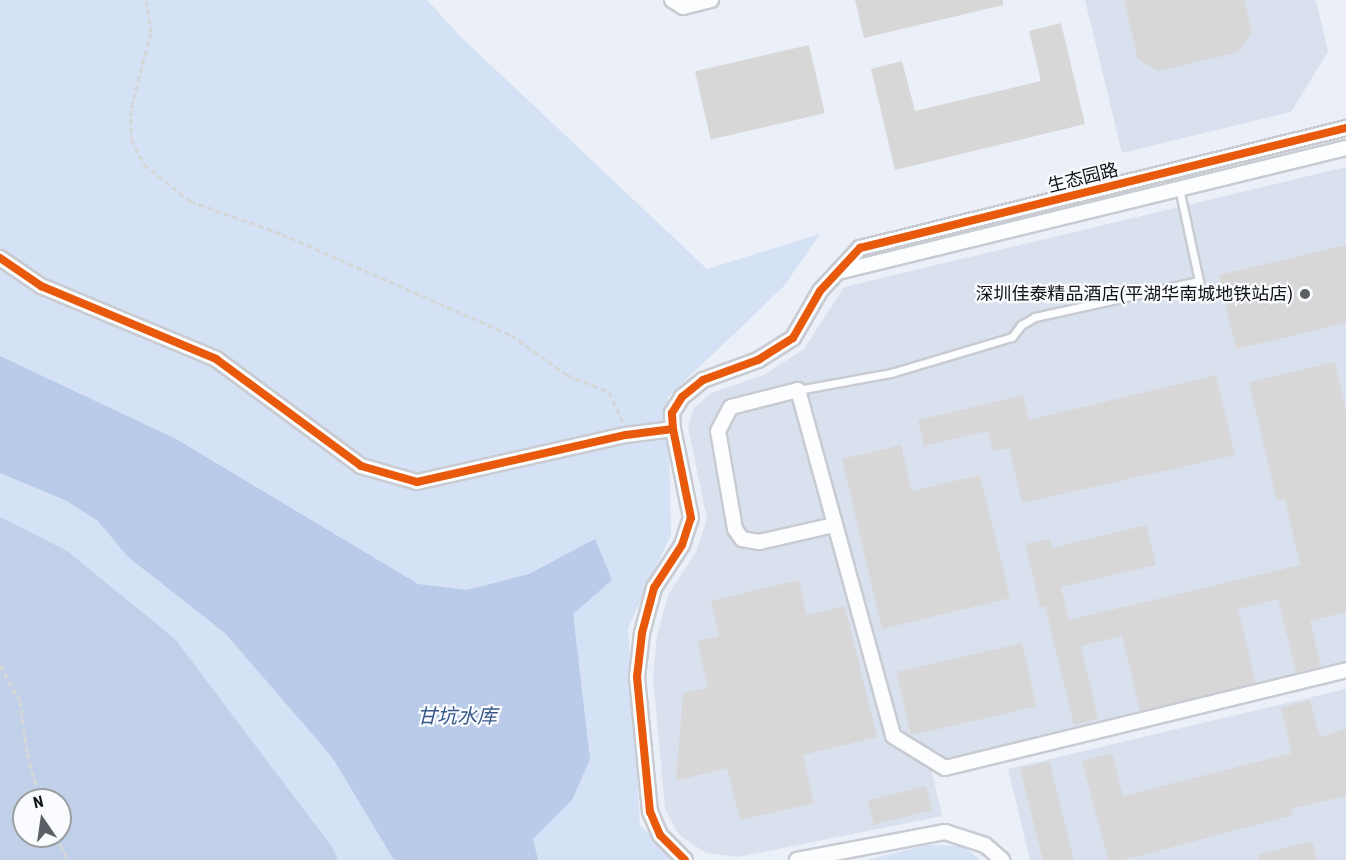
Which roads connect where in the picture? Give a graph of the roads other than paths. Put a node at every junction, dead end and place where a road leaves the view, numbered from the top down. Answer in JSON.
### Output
{"nodes":[{"id":1,"x":672,"y":0,"type":"edge"},
{"id":2,"x":711,"y":0,"type":"edge"},
{"id":3,"x":1346,"y":128,"type":"edge"},
{"id":4,"x":1346,"y":148,"type":"edge"},
{"id":5,"x":1179,"y":188,"type":"junction"},
{"id":6,"x":0,"y":258,"type":"edge"},
{"id":7,"x":836,"y":273,"type":"junction"},
{"id":8,"x":798,"y":390,"type":"junction"},
{"id":9,"x":673,"y":429,"type":"junction"},
{"id":10,"x":834,"y":525,"type":"junction"},
{"id":11,"x":1346,"y":670,"type":"edge"},
{"id":12,"x":685,"y":860,"type":"edge"},
{"id":13,"x":797,"y":860,"type":"edge"},
{"id":14,"x":1002,"y":860,"type":"edge"}],
"edges":[{"from":1,"to":2,"type":"street"},
{"from":3,"to":7,"type":"street","name":"生态园路"},
{"from":4,"to":5,"type":"street","name":"生态园路"},
{"from":5,"to":7,"type":"street","name":"生态园路"},
{"from":5,"to":8,"type":"lane"},
{"from":6,"to":9,"type":"street"},
{"from":7,"to":9,"type":"street"},
{"from":8,"to":10,"type":"street"},
{"from":8,"to":10,"type":"street"},
{"from":9,"to":12,"type":"street"},
{"from":10,"to":11,"type":"street"},
{"from":13,"to":14,"type":"street"}]}
